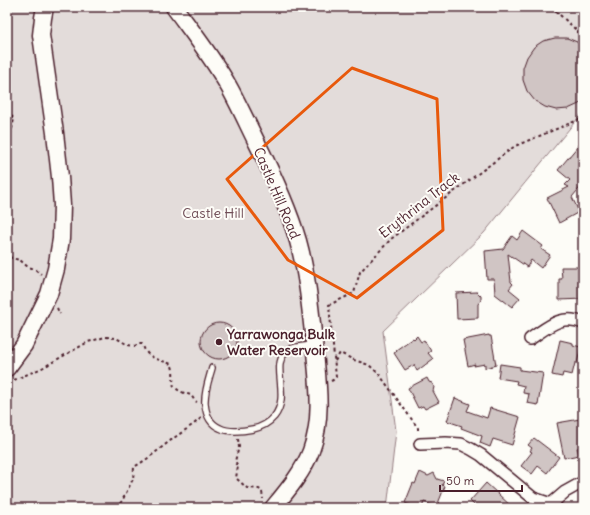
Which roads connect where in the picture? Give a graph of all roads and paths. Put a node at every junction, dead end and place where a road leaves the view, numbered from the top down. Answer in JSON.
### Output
{"nodes":[{"id":1,"x":45,"y":7,"type":"edge"},
{"id":2,"x":174,"y":7,"type":"edge"},
{"id":3,"x":551,"y":7,"type":"edge"},
{"id":4,"x":583,"y":36,"type":"edge"},
{"id":5,"x":7,"y":111,"type":"edge"},
{"id":6,"x":583,"y":118,"type":"edge"},
{"id":7,"x":7,"y":180,"type":"edge"},
{"id":8,"x":7,"y":250,"type":"edge"},
{"id":9,"x":49,"y":294,"type":"junction"},
{"id":10,"x":583,"y":323,"type":"edge"},
{"id":11,"x":530,"y":339,"type":"dead end"},
{"id":12,"x":314,"y":345,"type":"junction"},
{"id":13,"x":334,"y":362,"type":"junction"},
{"id":14,"x":212,"y":368,"type":"dead end"},
{"id":15,"x":9,"y":374,"type":"edge"},
{"id":16,"x":336,"y":377,"type":"dead end"},
{"id":17,"x":205,"y":402,"type":"junction"},
{"id":18,"x":207,"y":414,"type":"junction"},
{"id":19,"x":230,"y":431,"type":"junction"},
{"id":20,"x":420,"y":444,"type":"joint"},
{"id":21,"x":583,"y":482,"type":"edge"},
{"id":22,"x":269,"y":506,"type":"edge"},
{"id":23,"x":550,"y":507,"type":"edge"},
{"id":24,"x":116,"y":508,"type":"edge"}],
"edges":[{"from":1,"to":9,"type":"main road"},
{"from":2,"to":12,"type":"main road","name":"Castle Hill Road"},
{"from":3,"to":4,"type":"path"},
{"from":5,"to":7,"type":"path"},
{"from":6,"to":13,"type":"path","name":"Erythrina Track"},
{"from":8,"to":9,"type":"path"},
{"from":9,"to":15,"type":"main road"},
{"from":10,"to":11,"type":"street"},
{"from":12,"to":19,"type":"lane"},
{"from":12,"to":22,"type":"main road","name":"Castle Hill Road"},
{"from":13,"to":16,"type":"path","name":"Erythrina Track"},
{"from":13,"to":20,"type":"path"},
{"from":14,"to":17,"type":"lane"},
{"from":15,"to":17,"type":"path"},
{"from":17,"to":18,"type":"lane"},
{"from":18,"to":19,"type":"lane"},
{"from":18,"to":24,"type":"path"},
{"from":19,"to":22,"type":"path"},
{"from":20,"to":23,"type":"street"},
{"from":21,"to":23,"type":"street"}]}
